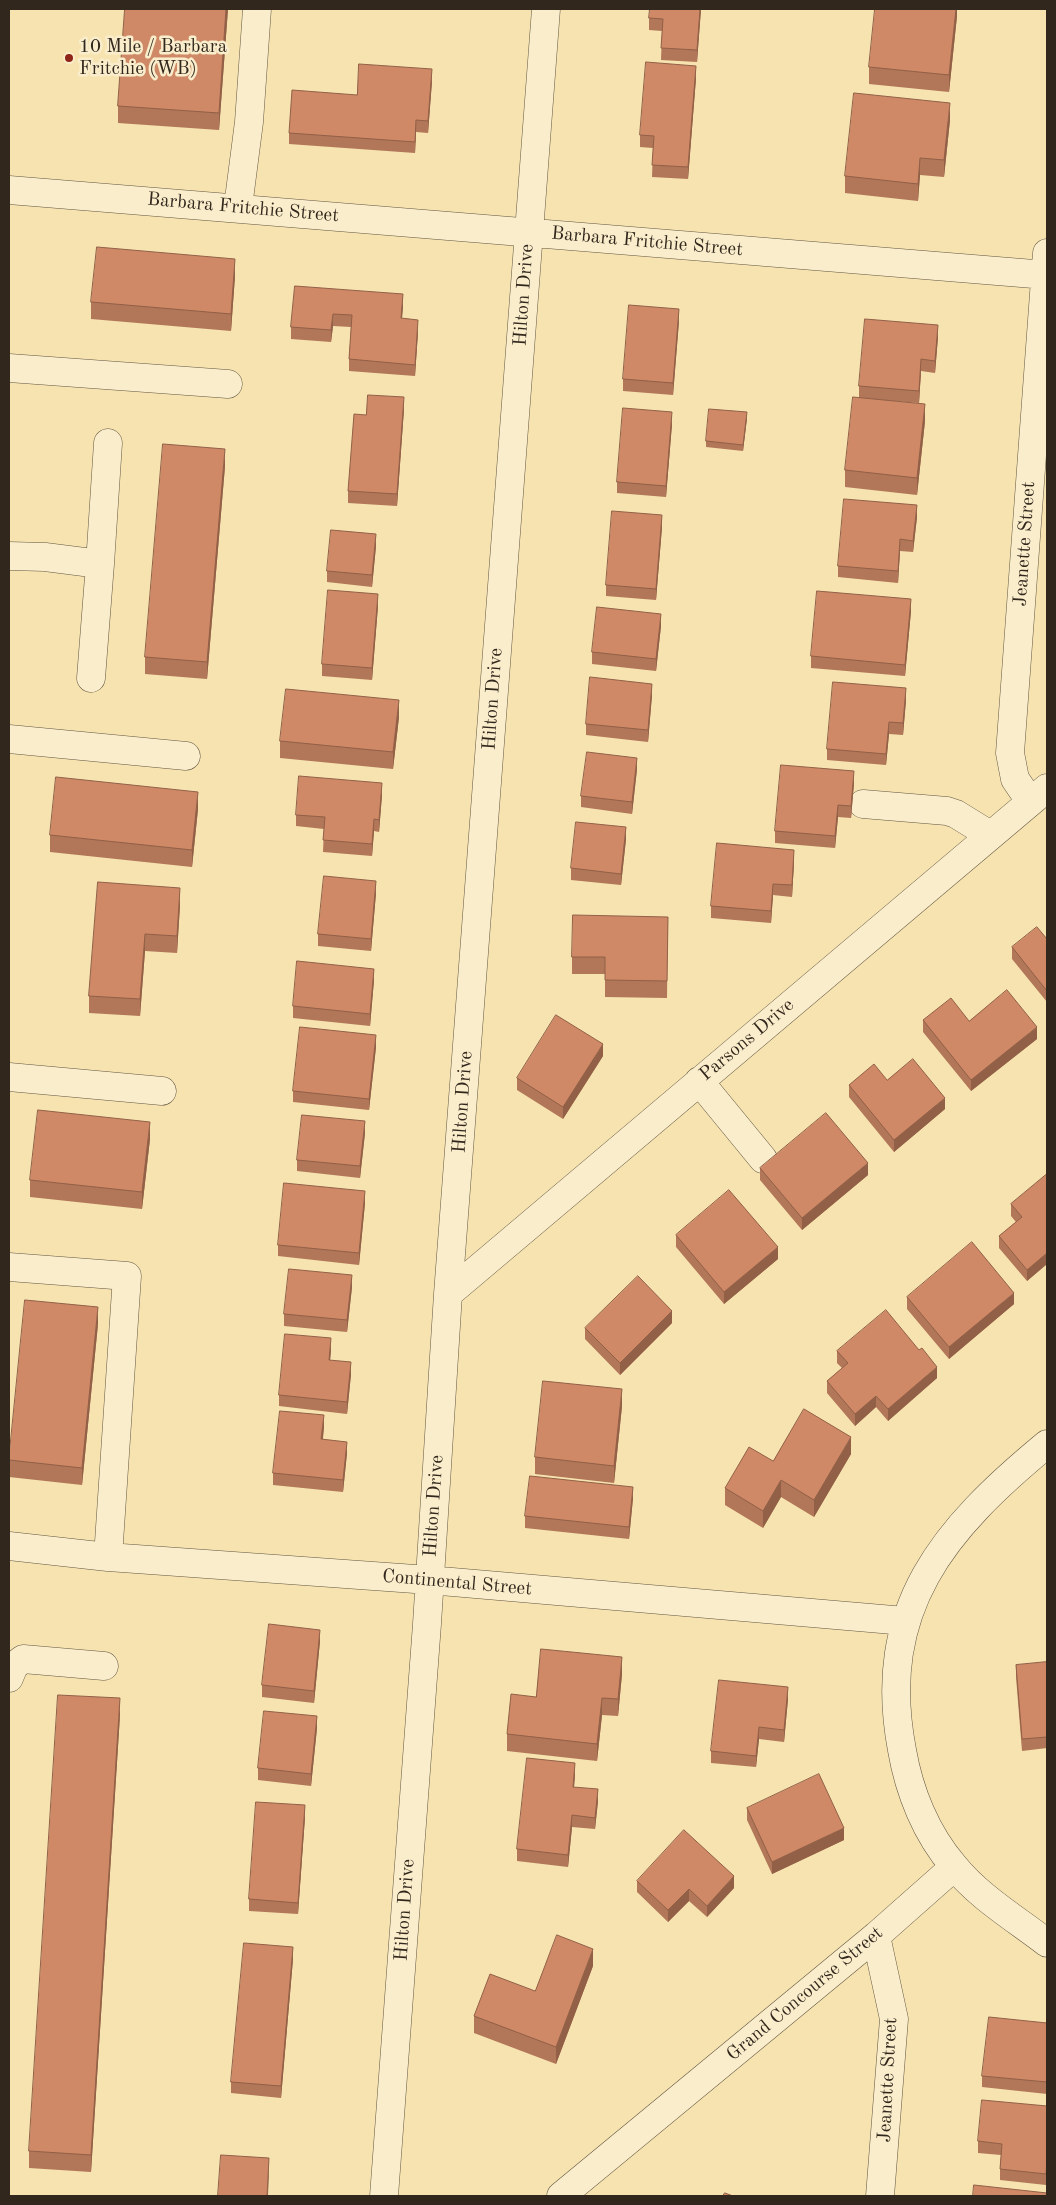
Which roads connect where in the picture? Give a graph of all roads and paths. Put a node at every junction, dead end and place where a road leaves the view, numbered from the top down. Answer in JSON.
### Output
{"nodes":[{"id":1,"x":257,"y":9,"type":"edge"},
{"id":2,"x":546,"y":9,"type":"edge"},
{"id":3,"x":9,"y":190,"type":"edge"},
{"id":4,"x":238,"y":207,"type":"junction"},
{"id":5,"x":529,"y":233,"type":"junction"},
{"id":6,"x":1046,"y":264,"type":"edge"},
{"id":7,"x":9,"y":368,"type":"edge"},
{"id":8,"x":228,"y":384,"type":"dead end"},
{"id":9,"x":108,"y":443,"type":"dead end"},
{"id":10,"x":9,"y":556,"type":"edge"},
{"id":11,"x":100,"y":564,"type":"junction"},
{"id":12,"x":91,"y":678,"type":"dead end"},
{"id":13,"x":9,"y":739,"type":"edge"},
{"id":14,"x":186,"y":756,"type":"dead end"},
{"id":15,"x":1039,"y":794,"type":"edge"},
{"id":16,"x":863,"y":804,"type":"dead end"},
{"id":17,"x":990,"y":835,"type":"junction"},
{"id":18,"x":9,"y":1077,"type":"edge"},
{"id":19,"x":699,"y":1081,"type":"junction"},
{"id":20,"x":162,"y":1091,"type":"dead end"},
{"id":21,"x":763,"y":1159,"type":"dead end"},
{"id":22,"x":9,"y":1267,"type":"edge"},
{"id":23,"x":448,"y":1294,"type":"junction"},
{"id":24,"x":1047,"y":1444,"type":"edge"},
{"id":25,"x":9,"y":1546,"type":"edge"},
{"id":26,"x":108,"y":1557,"type":"junction"},
{"id":27,"x":429,"y":1580,"type":"junction"},
{"id":28,"x":905,"y":1622,"type":"junction"},
{"id":29,"x":104,"y":1666,"type":"dead end"},
{"id":30,"x":9,"y":1678,"type":"edge"},
{"id":31,"x":954,"y":1867,"type":"junction"},
{"id":32,"x":876,"y":1936,"type":"junction"},
{"id":33,"x":1047,"y":1943,"type":"edge"},
{"id":34,"x":384,"y":2196,"type":"edge"},
{"id":35,"x":561,"y":2196,"type":"edge"},
{"id":36,"x":880,"y":2196,"type":"edge"}],
"edges":[{"from":1,"to":4,"type":"street"},
{"from":2,"to":5,"type":"street","name":"Hilton Drive"},
{"from":3,"to":4,"type":"street","name":"Barbara Fritchie Street"},
{"from":4,"to":5,"type":"street","name":"Barbara Fritchie Street"},
{"from":5,"to":6,"type":"street","name":"Barbara Fritchie Street"},
{"from":5,"to":23,"type":"street","name":"Hilton Drive"},
{"from":6,"to":15,"type":"street","name":"Jeanette Street"},
{"from":7,"to":8,"type":"street"},
{"from":9,"to":11,"type":"street"},
{"from":10,"to":11,"type":"street"},
{"from":11,"to":12,"type":"street"},
{"from":13,"to":14,"type":"street"},
{"from":15,"to":17,"type":"street","name":"Parsons Drive"},
{"from":16,"to":17,"type":"street"},
{"from":17,"to":19,"type":"street","name":"Parsons Drive"},
{"from":18,"to":20,"type":"street"},
{"from":19,"to":21,"type":"street"},
{"from":19,"to":23,"type":"street","name":"Parsons Drive"},
{"from":22,"to":26,"type":"street"},
{"from":23,"to":27,"type":"street","name":"Hilton Drive"},
{"from":24,"to":28,"type":"street"},
{"from":25,"to":26,"type":"street","name":"Continental Street"},
{"from":26,"to":27,"type":"street","name":"Continental Street"},
{"from":27,"to":28,"type":"street","name":"Continental Street"},
{"from":27,"to":34,"type":"street","name":"Hilton Drive"},
{"from":28,"to":31,"type":"street"},
{"from":29,"to":30,"type":"street"},
{"from":31,"to":32,"type":"street","name":"Grand Concourse Street"},
{"from":31,"to":33,"type":"street"},
{"from":32,"to":35,"type":"street","name":"Grand Concourse Street"},
{"from":32,"to":36,"type":"street","name":"Jeanette Street"}]}
